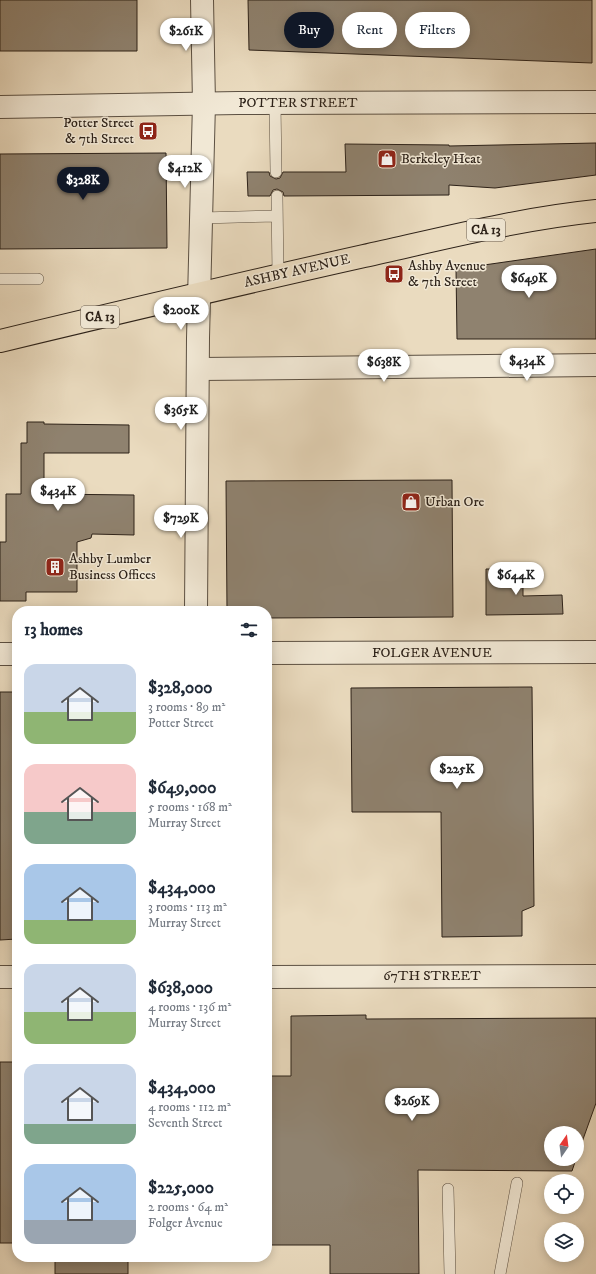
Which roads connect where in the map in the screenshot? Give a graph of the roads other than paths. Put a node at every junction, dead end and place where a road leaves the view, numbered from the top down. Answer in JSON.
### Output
{"nodes":[{"id":1,"x":202,"y":0,"type":"edge"},
{"id":2,"x":596,"y":102,"type":"edge"},
{"id":3,"x":275,"y":103,"type":"junction"},
{"id":4,"x":204,"y":104,"type":"junction"},
{"id":5,"x":0,"y":107,"type":"edge"},
{"id":6,"x":276,"y":172,"type":"dead end"},
{"id":7,"x":277,"y":196,"type":"dead end"},
{"id":8,"x":596,"y":211,"type":"edge"},
{"id":9,"x":277,"y":216,"type":"junction"},
{"id":10,"x":202,"y":218,"type":"junction"},
{"id":11,"x":278,"y":275,"type":"junction"},
{"id":12,"x":0,"y":279,"type":"edge"},
{"id":13,"x":38,"y":279,"type":"dead end"},
{"id":14,"x":200,"y":293,"type":"junction"},
{"id":15,"x":0,"y":341,"type":"edge"},
{"id":16,"x":596,"y":365,"type":"edge"},
{"id":17,"x":199,"y":369,"type":"junction"},
{"id":18,"x":196,"y":606,"type":"edge"},
{"id":19,"x":596,"y":652,"type":"edge"},
{"id":20,"x":272,"y":653,"type":"edge"},
{"id":21,"x":0,"y":654,"type":"edge"},
{"id":22,"x":12,"y":654,"type":"edge"},
{"id":23,"x":596,"y":976,"type":"edge"},
{"id":24,"x":0,"y":977,"type":"edge"},
{"id":25,"x":12,"y":977,"type":"edge"},
{"id":26,"x":272,"y":977,"type":"edge"},
{"id":27,"x":517,"y":1184,"type":"dead end"},
{"id":28,"x":448,"y":1189,"type":"dead end"},
{"id":29,"x":450,"y":1274,"type":"edge"},
{"id":30,"x":500,"y":1274,"type":"edge"}],
"edges":[{"from":1,"to":4,"type":"street"},
{"from":2,"to":3,"type":"street","name":"POTTER STREET"},
{"from":3,"to":4,"type":"street","name":"POTTER STREET"},
{"from":3,"to":6,"type":"lane"},
{"from":4,"to":5,"type":"street","name":"POTTER STREET"},
{"from":4,"to":10,"type":"street"},
{"from":7,"to":9,"type":"lane"},
{"from":8,"to":11,"type":"main road","name":"ASHBY AVENUE","number":"CA 13"},
{"from":9,"to":10,"type":"lane"},
{"from":9,"to":11,"type":"lane"},
{"from":10,"to":14,"type":"street"},
{"from":11,"to":14,"type":"main road","name":"ASHBY AVENUE","number":"CA 13"},
{"from":12,"to":13,"type":"lane"},
{"from":14,"to":15,"type":"main road","name":"ASHBY AVENUE","number":"CA 13"},
{"from":14,"to":17,"type":"street"},
{"from":16,"to":17,"type":"street"},
{"from":17,"to":18,"type":"street"},
{"from":19,"to":20,"type":"street","name":"FOLGER AVENUE"},
{"from":21,"to":22,"type":"street"},
{"from":23,"to":26,"type":"street","name":"67TH STREET"},
{"from":24,"to":25,"type":"street"},
{"from":27,"to":30,"type":"lane"},
{"from":28,"to":29,"type":"lane"}]}
